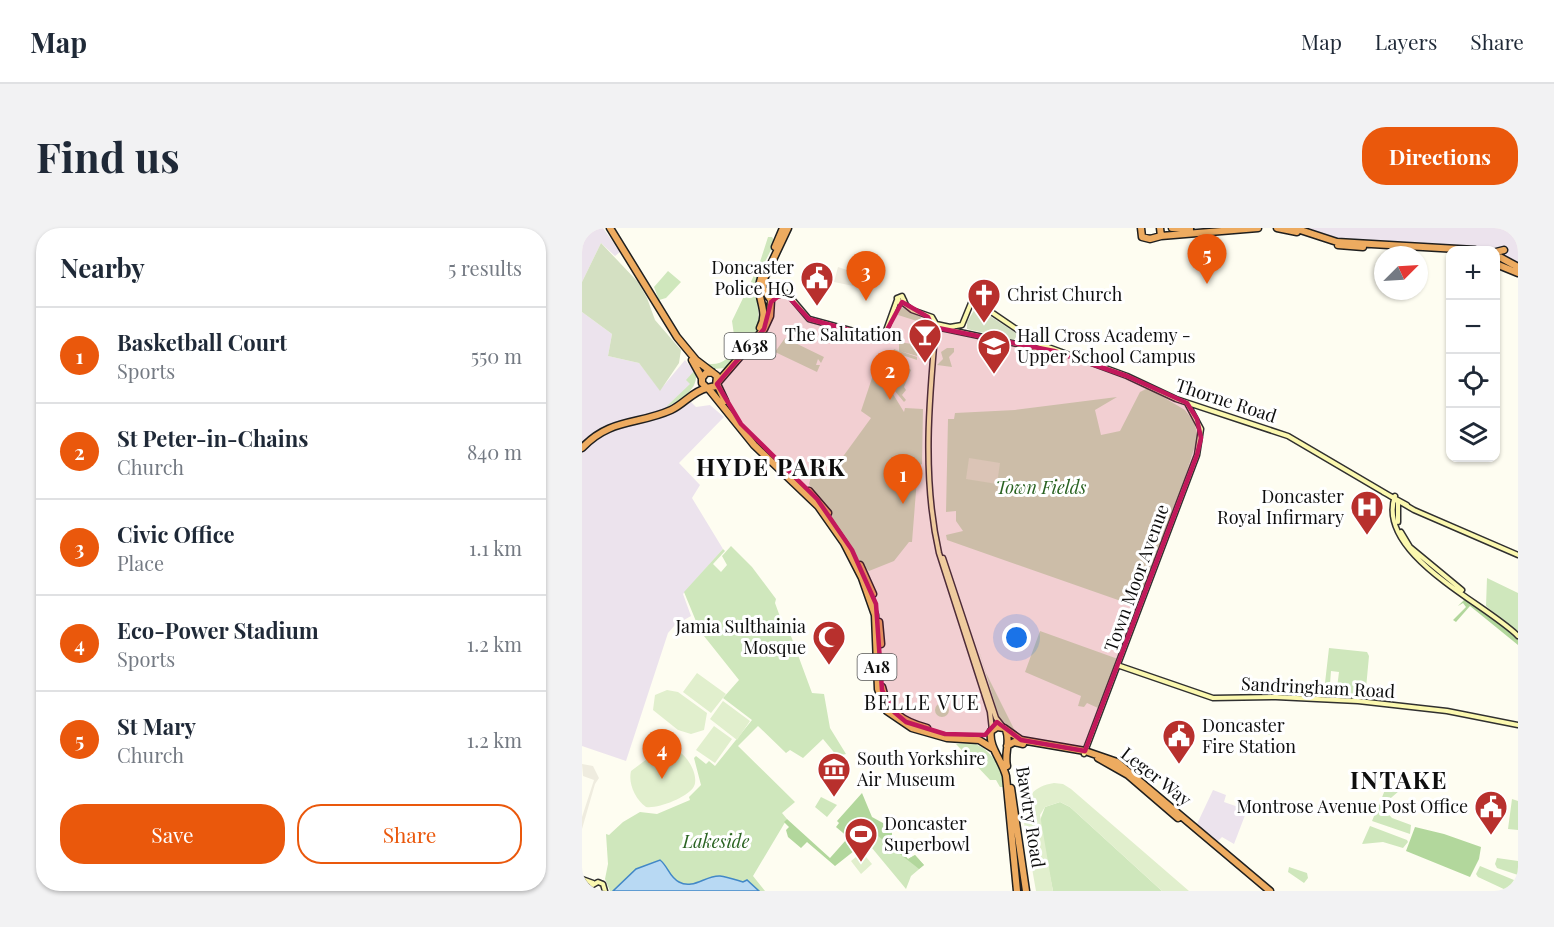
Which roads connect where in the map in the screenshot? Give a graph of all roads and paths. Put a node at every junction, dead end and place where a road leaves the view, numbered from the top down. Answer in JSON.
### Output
{"nodes":[{"id":1,"x":605,"y":228,"type":"edge"},
{"id":2,"x":612,"y":228,"type":"edge"},
{"id":3,"x":783,"y":228,"type":"edge"},
{"id":4,"x":788,"y":228,"type":"edge"},
{"id":5,"x":1136,"y":228,"type":"edge"},
{"id":6,"x":1141,"y":228,"type":"edge"},
{"id":7,"x":1160,"y":228,"type":"edge"},
{"id":8,"x":1172,"y":228,"type":"edge"},
{"id":9,"x":1202,"y":228,"type":"edge"},
{"id":10,"x":1258,"y":228,"type":"edge"},
{"id":11,"x":1277,"y":228,"type":"edge"},
{"id":12,"x":1294,"y":228,"type":"edge"},
{"id":13,"x":1194,"y":232,"type":"junction"},
{"id":14,"x":1185,"y":235,"type":"dead end"},
{"id":15,"x":1161,"y":236,"type":"junction"},
{"id":16,"x":1142,"y":237,"type":"junction"},
{"id":17,"x":1458,"y":245,"type":"edge"},
{"id":18,"x":1446,"y":252,"type":"edge"},
{"id":19,"x":1500,"y":254,"type":"edge"},
{"id":20,"x":1500,"y":264,"type":"edge"},
{"id":21,"x":1500,"y":266,"type":"edge"},
{"id":22,"x":1504,"y":267,"type":"junction"},
{"id":23,"x":1518,"y":267,"type":"edge"},
{"id":24,"x":1518,"y":273,"type":"edge"},
{"id":25,"x":647,"y":289,"type":"junction"},
{"id":26,"x":770,"y":300,"type":"junction"},
{"id":27,"x":763,"y":302,"type":"junction"},
{"id":28,"x":964,"y":323,"type":"junction"},
{"id":29,"x":934,"y":325,"type":"junction"},
{"id":30,"x":1017,"y":331,"type":"junction"},
{"id":31,"x":968,"y":333,"type":"junction"},
{"id":32,"x":1015,"y":343,"type":"junction"},
{"id":33,"x":1054,"y":351,"type":"junction"},
{"id":34,"x":713,"y":373,"type":"junction"},
{"id":35,"x":702,"y":378,"type":"junction"},
{"id":36,"x":717,"y":383,"type":"junction"},
{"id":37,"x":708,"y":388,"type":"junction"},
{"id":38,"x":1187,"y":402,"type":"joint"},
{"id":39,"x":1193,"y":407,"type":"junction"},
{"id":40,"x":582,"y":446,"type":"edge"},
{"id":41,"x":1395,"y":499,"type":"junction"},
{"id":42,"x":937,"y":543,"type":"junction"},
{"id":43,"x":1518,"y":555,"type":"edge"},
{"id":44,"x":1518,"y":636,"type":"edge"},
{"id":45,"x":1120,"y":666,"type":"junction"},
{"id":46,"x":1518,"y":725,"type":"edge"},
{"id":47,"x":1005,"y":728,"type":"junction"},
{"id":48,"x":991,"y":731,"type":"junction"},
{"id":49,"x":981,"y":741,"type":"junction"},
{"id":50,"x":1007,"y":747,"type":"junction"},
{"id":51,"x":993,"y":748,"type":"junction"},
{"id":52,"x":1085,"y":753,"type":"junction"},
{"id":53,"x":1006,"y":776,"type":"junction"},
{"id":54,"x":582,"y":881,"type":"edge"},
{"id":55,"x":593,"y":883,"type":"junction"},
{"id":56,"x":590,"y":890,"type":"edge"},
{"id":57,"x":1269,"y":890,"type":"edge"},
{"id":58,"x":605,"y":891,"type":"edge"},
{"id":59,"x":1017,"y":891,"type":"edge"},
{"id":60,"x":1026,"y":891,"type":"edge"}],
"edges":[{"from":1,"to":35,"type":"highway"},
{"from":2,"to":25,"type":"highway"},
{"from":2,"to":25,"type":"highway"},
{"from":3,"to":27,"type":"highway","number":"A638"},
{"from":4,"to":26,"type":"highway","number":"A638"},
{"from":5,"to":16,"type":"highway"},
{"from":6,"to":16,"type":"highway"},
{"from":7,"to":15,"type":"highway"},
{"from":8,"to":9,"type":"highway"},
{"from":10,"to":13,"type":"highway"},
{"from":11,"to":18,"type":"highway"},
{"from":12,"to":17,"type":"highway"},
{"from":13,"to":14,"type":"highway"},
{"from":13,"to":15,"type":"highway"},
{"from":15,"to":16,"type":"highway"},
{"from":19,"to":23,"type":"highway"},
{"from":20,"to":22,"type":"highway"},
{"from":21,"to":22,"type":"highway"},
{"from":22,"to":24,"type":"highway"},
{"from":25,"to":34,"type":"highway"},
{"from":26,"to":27,"type":"highway"},
{"from":26,"to":29,"type":"street"},
{"from":26,"to":36,"type":"highway","number":"A638"},
{"from":27,"to":34,"type":"highway","number":"A638"},
{"from":28,"to":29,"type":"street"},
{"from":28,"to":30,"type":"street","name":"Thorne Road"},
{"from":28,"to":31,"type":"street"},
{"from":29,"to":31,"type":"street","name":"Thorne Road"},
{"from":29,"to":42,"type":"street"},
{"from":30,"to":32,"type":"street"},
{"from":30,"to":33,"type":"street","name":"Thorne Road"},
{"from":31,"to":32,"type":"street","name":"Thorne Road"},
{"from":32,"to":33,"type":"street","name":"Thorne Road"},
{"from":33,"to":38,"type":"street","name":"Thorne Road"},
{"from":34,"to":35,"type":"highway"},
{"from":34,"to":36,"type":"highway"},
{"from":35,"to":37,"type":"highway"},
{"from":35,"to":40,"type":"highway"},
{"from":36,"to":37,"type":"highway"},
{"from":36,"to":48,"type":"highway","number":"A18"},
{"from":37,"to":40,"type":"highway"},
{"from":37,"to":49,"type":"highway","number":"A18"},
{"from":38,"to":39,"type":"street","name":"Town Moor Avenue"},
{"from":39,"to":41,"type":"street","name":"Thorne Road"},
{"from":39,"to":45,"type":"street","name":"Town Moor Avenue"},
{"from":41,"to":43,"type":"street","name":"Thorne Road"},
{"from":41,"to":44,"type":"street"},
{"from":42,"to":47,"type":"street"},
{"from":42,"to":48,"type":"street"},
{"from":45,"to":46,"type":"street","name":"Sandringham Road"},
{"from":45,"to":52,"type":"street","name":"Town Moor Avenue"},
{"from":47,"to":48,"type":"highway"},
{"from":47,"to":50,"type":"highway","name":"Bawtry Road"},
{"from":47,"to":52,"type":"highway","name":"Leger Way"},
{"from":48,"to":51,"type":"highway","name":"Bawtry Road"},
{"from":49,"to":51,"type":"highway","number":"A18"},
{"from":49,"to":53,"type":"highway","name":"Bawtry Road"},
{"from":50,"to":51,"type":"highway","name":"Leger Way"},
{"from":50,"to":52,"type":"highway","name":"Leger Way"},
{"from":50,"to":60,"type":"highway","name":"Bawtry Road"},
{"from":51,"to":53,"type":"highway","name":"Bawtry Road"},
{"from":52,"to":57,"type":"highway","name":"Leger Way"},
{"from":53,"to":59,"type":"highway","name":"Bawtry Road"},
{"from":54,"to":55,"type":"street"},
{"from":54,"to":56,"type":"street"},
{"from":55,"to":56,"type":"street"},
{"from":55,"to":58,"type":"street"}]}
